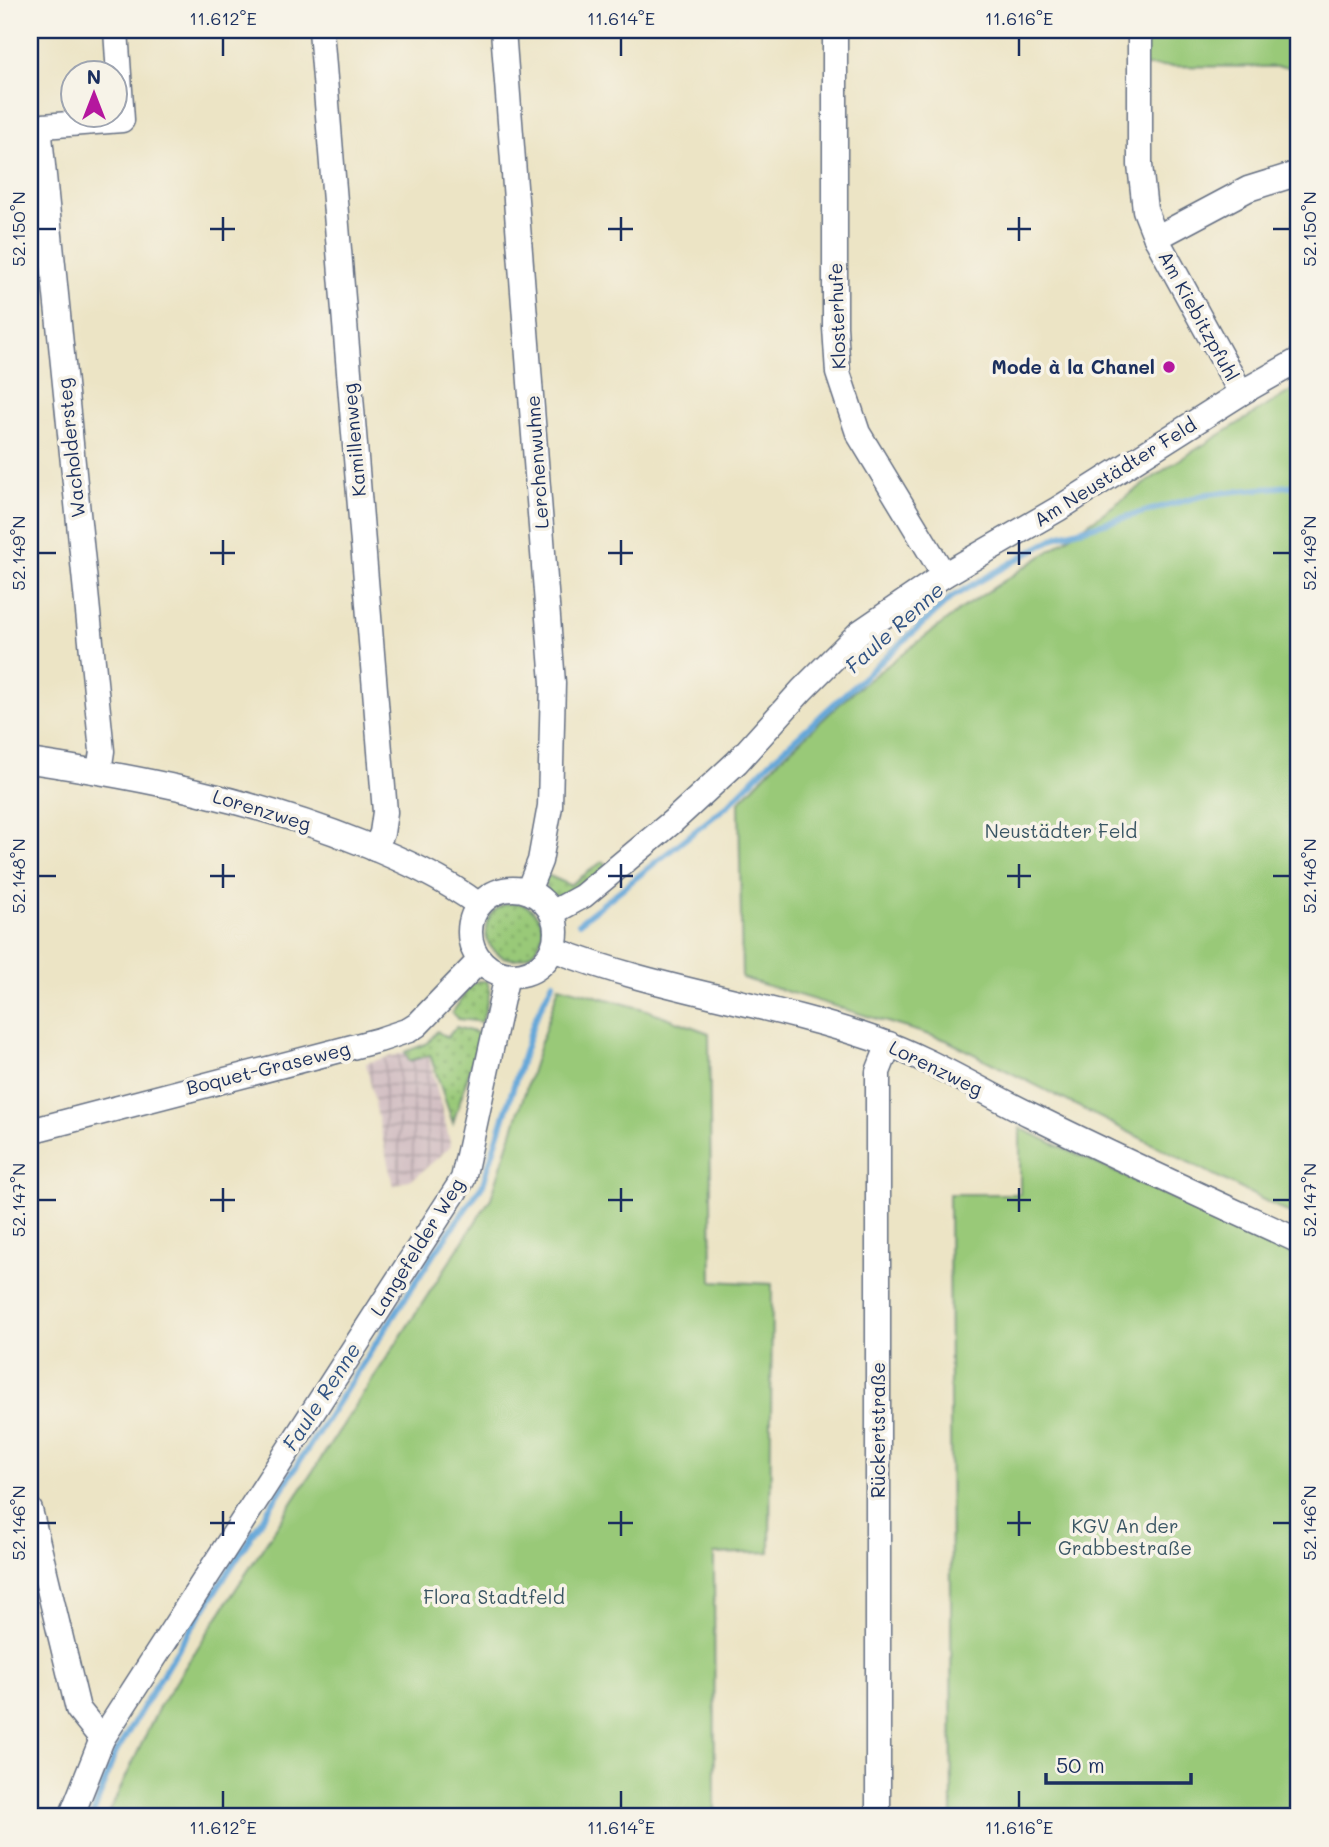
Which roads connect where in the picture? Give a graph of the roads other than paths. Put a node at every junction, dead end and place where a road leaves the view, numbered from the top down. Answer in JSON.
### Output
{"nodes":[{"id":1,"x":116,"y":30,"type":"edge"},
{"id":2,"x":321,"y":30,"type":"edge"},
{"id":3,"x":503,"y":30,"type":"edge"},
{"id":4,"x":835,"y":30,"type":"edge"},
{"id":5,"x":1140,"y":30,"type":"edge"},
{"id":6,"x":34,"y":126,"type":"edge"},
{"id":7,"x":1299,"y":173,"type":"edge"},
{"id":8,"x":1156,"y":238,"type":"junction"},
{"id":9,"x":1299,"y":360,"type":"edge"},
{"id":10,"x":1241,"y":393,"type":"junction"},
{"id":11,"x":944,"y":575,"type":"junction"},
{"id":12,"x":30,"y":761,"type":"edge"},
{"id":13,"x":99,"y":771,"type":"junction"},
{"id":14,"x":375,"y":849,"type":"junction"},
{"id":15,"x":528,"y":891,"type":"junction"},
{"id":16,"x":479,"y":905,"type":"junction"},
{"id":17,"x":552,"y":913,"type":"junction"},
{"id":18,"x":553,"y":949,"type":"junction"},
{"id":19,"x":480,"y":960,"type":"junction"},
{"id":20,"x":507,"y":975,"type":"junction"},
{"id":21,"x":889,"y":1044,"type":"junction"},
{"id":22,"x":30,"y":1131,"type":"edge"},
{"id":23,"x":1299,"y":1241,"type":"edge"},
{"id":24,"x":30,"y":1510,"type":"edge"},
{"id":25,"x":102,"y":1739,"type":"junction"},
{"id":26,"x":71,"y":1817,"type":"edge"},
{"id":27,"x":877,"y":1817,"type":"edge"}],
"edges":[{"from":1,"to":6,"type":"street"},
{"from":2,"to":14,"type":"street","name":"Kamillenweg"},
{"from":3,"to":15,"type":"street","name":"Lerchenwuhne"},
{"from":4,"to":11,"type":"street","name":"Klosterhufe"},
{"from":5,"to":8,"type":"street","name":"Am Kiebitzpfuhl"},
{"from":6,"to":13,"type":"street","name":"Wacholdersteg"},
{"from":7,"to":8,"type":"street","name":"Am Kiebitzpfuhl"},
{"from":8,"to":10,"type":"street","name":"Am Kiebitzpfuhl"},
{"from":9,"to":10,"type":"street","name":"Am Neustädter Feld"},
{"from":10,"to":11,"type":"street","name":"Am Neustädter Feld"},
{"from":11,"to":17,"type":"street","name":"Am Neustädter Feld"},
{"from":12,"to":13,"type":"street","name":"Lorenzweg"},
{"from":13,"to":14,"type":"street","name":"Lorenzweg"},
{"from":14,"to":16,"type":"street","name":"Lorenzweg"},
{"from":15,"to":16,"type":"street"},
{"from":15,"to":17,"type":"street"},
{"from":16,"to":19,"type":"street"},
{"from":17,"to":18,"type":"street"},
{"from":18,"to":20,"type":"street"},
{"from":18,"to":21,"type":"street","name":"Lorenzweg"},
{"from":19,"to":20,"type":"street"},
{"from":19,"to":22,"type":"street","name":"Boquet-Graseweg"},
{"from":20,"to":25,"type":"street","name":"Langefelder Weg"},
{"from":21,"to":23,"type":"street","name":"Lorenzweg"},
{"from":21,"to":27,"type":"street","name":"Rückertstraße"},
{"from":24,"to":25,"type":"street"},
{"from":25,"to":26,"type":"street","name":"Langefelder Weg"}]}
